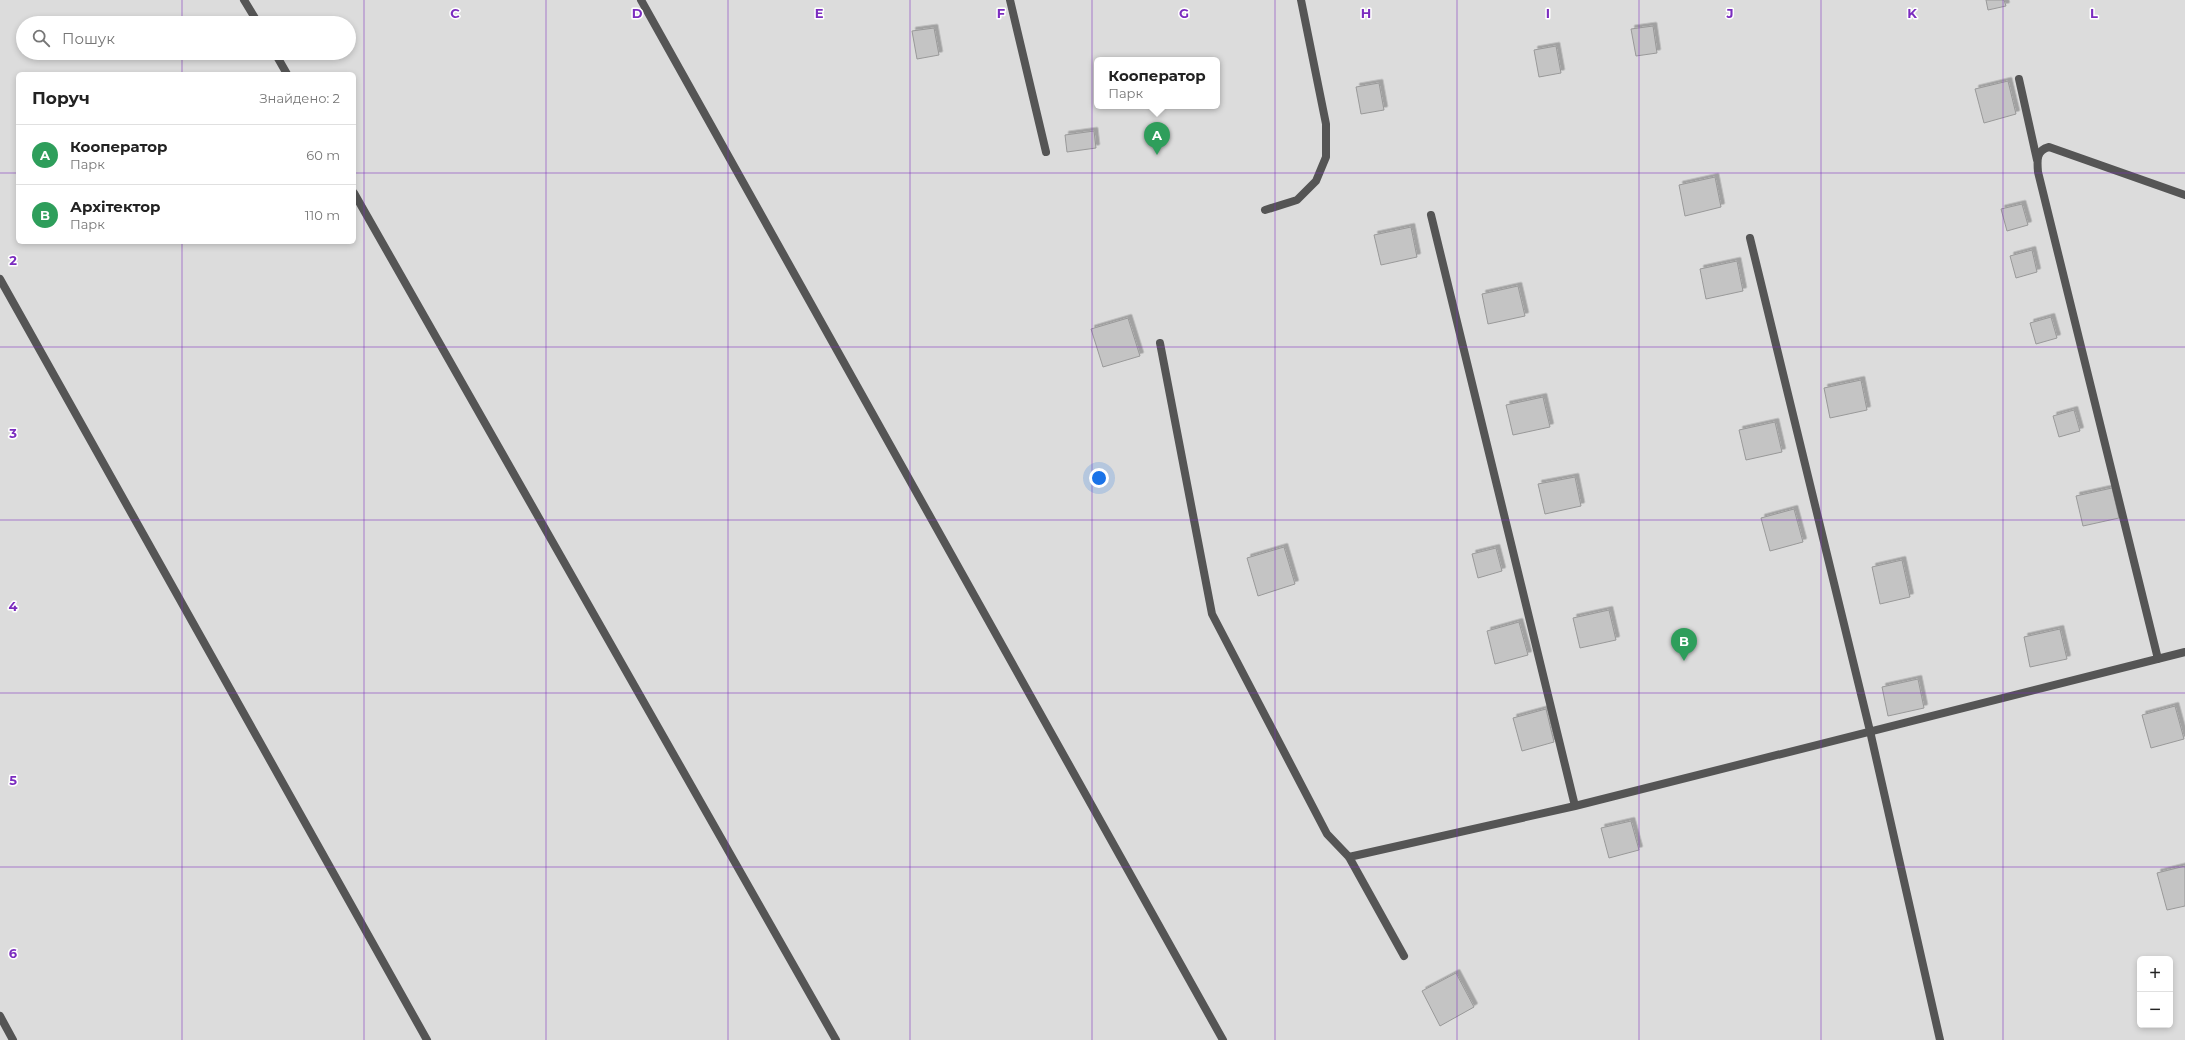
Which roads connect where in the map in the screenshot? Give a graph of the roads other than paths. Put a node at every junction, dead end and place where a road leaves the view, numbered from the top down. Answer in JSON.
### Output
{"nodes":[{"id":1,"x":244,"y":0,"type":"edge"},
{"id":2,"x":641,"y":0,"type":"edge"},
{"id":3,"x":1010,"y":0,"type":"edge"},
{"id":4,"x":1301,"y":0,"type":"edge"},
{"id":5,"x":254,"y":16,"type":"edge"},
{"id":6,"x":279,"y":60,"type":"edge"},
{"id":7,"x":285,"y":72,"type":"edge"},
{"id":8,"x":2019,"y":79,"type":"dead end"},
{"id":9,"x":1046,"y":152,"type":"dead end"},
{"id":10,"x":2037,"y":160,"type":"junction"},
{"id":11,"x":2185,"y":195,"type":"edge"},
{"id":12,"x":356,"y":197,"type":"edge"},
{"id":13,"x":1265,"y":210,"type":"dead end"},
{"id":14,"x":1431,"y":215,"type":"dead end"},
{"id":15,"x":1750,"y":238,"type":"dead end"},
{"id":16,"x":0,"y":279,"type":"edge"},
{"id":17,"x":1160,"y":343,"type":"dead end"},
{"id":18,"x":2185,"y":652,"type":"edge"},
{"id":19,"x":2158,"y":659,"type":"junction"},
{"id":20,"x":1870,"y":731,"type":"junction"},
{"id":21,"x":1576,"y":806,"type":"junction"},
{"id":22,"x":1349,"y":858,"type":"junction"},
{"id":23,"x":1404,"y":956,"type":"dead end"},
{"id":24,"x":0,"y":1016,"type":"edge"},
{"id":25,"x":13,"y":1040,"type":"edge"},
{"id":26,"x":426,"y":1040,"type":"edge"},
{"id":27,"x":836,"y":1040,"type":"edge"},
{"id":28,"x":1223,"y":1040,"type":"edge"},
{"id":29,"x":1940,"y":1040,"type":"edge"}],
"edges":[{"from":1,"to":5,"type":"lane"},
{"from":2,"to":28,"type":"lane"},
{"from":3,"to":9,"type":"lane"},
{"from":4,"to":13,"type":"lane"},
{"from":6,"to":7,"type":"lane"},
{"from":8,"to":10,"type":"lane"},
{"from":10,"to":11,"type":"lane"},
{"from":10,"to":19,"type":"lane"},
{"from":12,"to":27,"type":"lane"},
{"from":14,"to":21,"type":"lane"},
{"from":15,"to":20,"type":"lane"},
{"from":16,"to":26,"type":"lane"},
{"from":17,"to":22,"type":"lane"},
{"from":18,"to":19,"type":"lane"},
{"from":19,"to":20,"type":"lane"},
{"from":20,"to":21,"type":"lane"},
{"from":20,"to":29,"type":"lane"},
{"from":21,"to":22,"type":"lane"},
{"from":22,"to":23,"type":"lane"},
{"from":24,"to":25,"type":"lane"}]}
